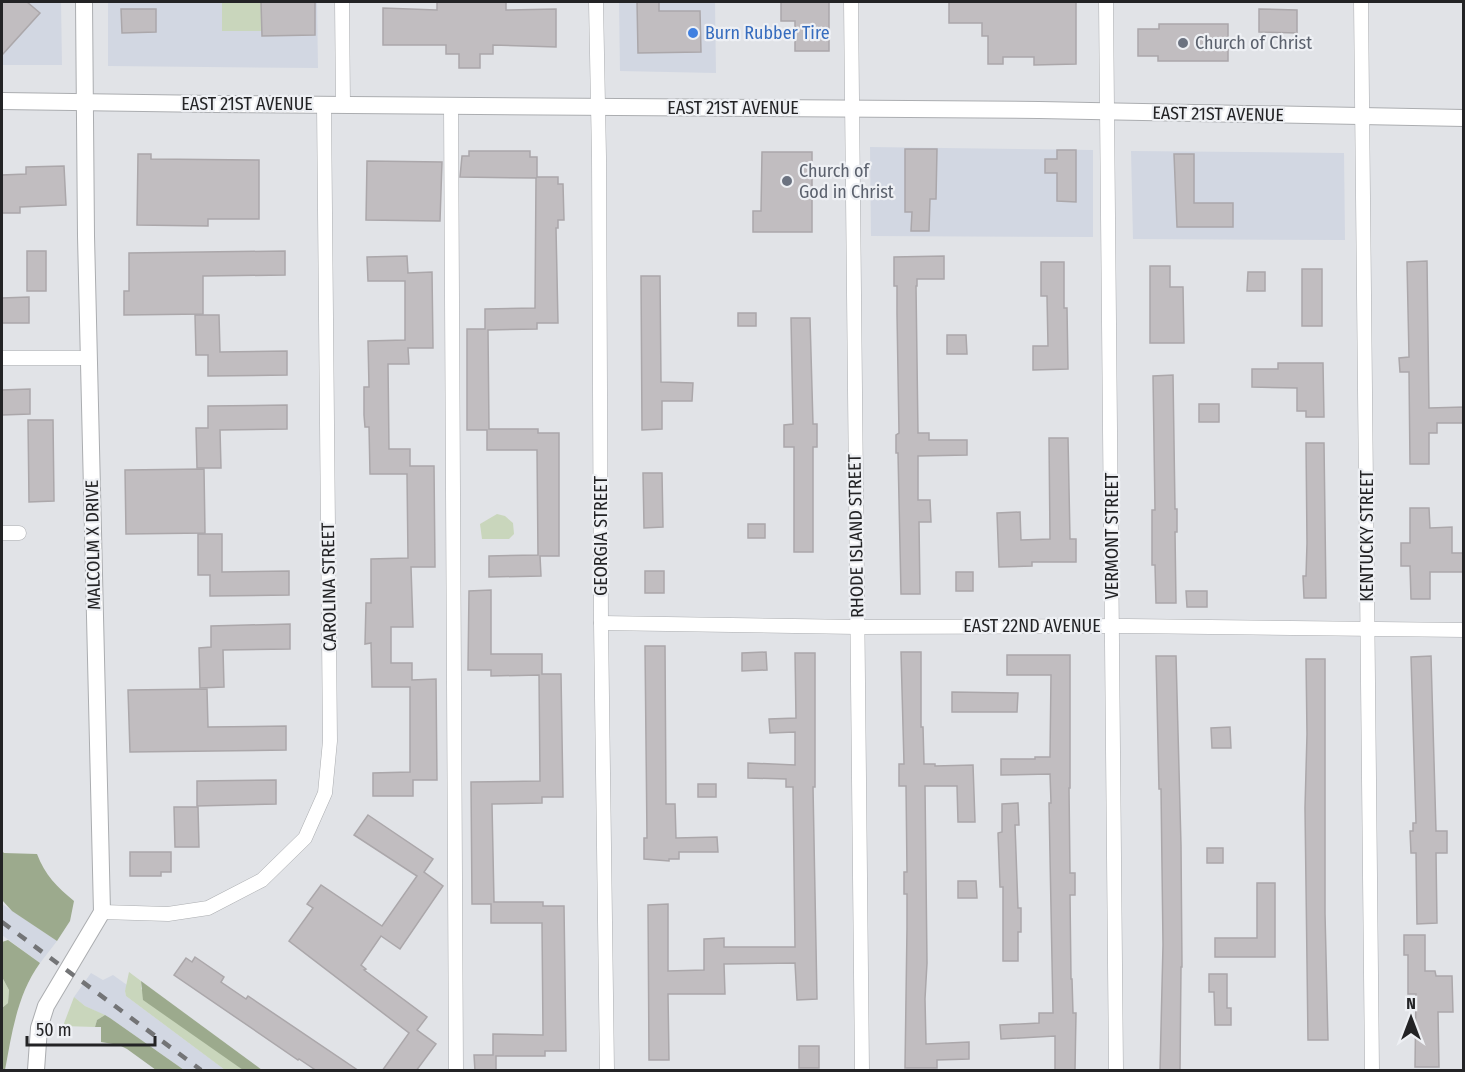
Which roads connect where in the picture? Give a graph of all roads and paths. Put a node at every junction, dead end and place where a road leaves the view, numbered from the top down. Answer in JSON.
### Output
{"nodes":[{"id":1,"x":84,"y":2,"type":"edge"},
{"id":2,"x":342,"y":2,"type":"edge"},
{"id":3,"x":596,"y":2,"type":"edge"},
{"id":4,"x":851,"y":2,"type":"edge"},
{"id":5,"x":1106,"y":2,"type":"edge"},
{"id":6,"x":1361,"y":2,"type":"edge"},
{"id":7,"x":2,"y":101,"type":"edge"},
{"id":8,"x":85,"y":102,"type":"junction"},
{"id":9,"x":324,"y":105,"type":"junction"},
{"id":10,"x":343,"y":105,"type":"junction"},
{"id":11,"x":451,"y":106,"type":"junction"},
{"id":12,"x":598,"y":107,"type":"junction"},
{"id":13,"x":852,"y":109,"type":"junction"},
{"id":14,"x":1107,"y":111,"type":"junction"},
{"id":15,"x":1363,"y":117,"type":"junction"},
{"id":16,"x":1464,"y":118,"type":"edge"},
{"id":17,"x":2,"y":358,"type":"edge"},
{"id":18,"x":89,"y":358,"type":"junction"},
{"id":19,"x":2,"y":533,"type":"edge"},
{"id":20,"x":19,"y":533,"type":"dead end"},
{"id":21,"x":601,"y":623,"type":"junction"},
{"id":22,"x":1112,"y":626,"type":"junction"},
{"id":23,"x":857,"y":627,"type":"junction"},
{"id":24,"x":1367,"y":628,"type":"junction"},
{"id":25,"x":1464,"y":630,"type":"edge"},
{"id":26,"x":102,"y":912,"type":"junction"},
{"id":27,"x":36,"y":1071,"type":"edge"},
{"id":28,"x":456,"y":1071,"type":"edge"},
{"id":29,"x":607,"y":1071,"type":"edge"},
{"id":30,"x":862,"y":1071,"type":"edge"},
{"id":31,"x":1116,"y":1071,"type":"edge"},
{"id":32,"x":1372,"y":1071,"type":"edge"}],
"edges":[{"from":1,"to":8,"type":"street","name":"MALCOLM X DRIVE"},
{"from":2,"to":10,"type":"street"},
{"from":3,"to":12,"type":"street","name":"GEORGIA STREET"},
{"from":4,"to":13,"type":"street","name":"RHODE ISLAND STREET"},
{"from":5,"to":14,"type":"street","name":"VERMONT STREET"},
{"from":6,"to":15,"type":"street","name":"KENTUCKY STREET"},
{"from":7,"to":8,"type":"street","name":"EAST 21ST AVENUE"},
{"from":8,"to":9,"type":"street","name":"EAST 21ST AVENUE"},
{"from":8,"to":18,"type":"street","name":"MALCOLM X DRIVE"},
{"from":9,"to":10,"type":"street","name":"EAST 21ST AVENUE"},
{"from":9,"to":26,"type":"street","name":"CAROLINA STREET"},
{"from":10,"to":11,"type":"street","name":"EAST 21ST AVENUE"},
{"from":11,"to":12,"type":"street","name":"EAST 21ST AVENUE"},
{"from":11,"to":28,"type":"street"},
{"from":12,"to":13,"type":"street","name":"EAST 21ST AVENUE"},
{"from":12,"to":21,"type":"street","name":"GEORGIA STREET"},
{"from":13,"to":14,"type":"street","name":"EAST 21ST AVENUE"},
{"from":13,"to":23,"type":"street","name":"RHODE ISLAND STREET"},
{"from":14,"to":15,"type":"street","name":"EAST 21ST AVENUE"},
{"from":14,"to":22,"type":"street","name":"VERMONT STREET"},
{"from":15,"to":16,"type":"street","name":"EAST 21ST AVENUE"},
{"from":15,"to":24,"type":"street","name":"KENTUCKY STREET"},
{"from":17,"to":18,"type":"street"},
{"from":18,"to":26,"type":"street","name":"MALCOLM X DRIVE"},
{"from":19,"to":20,"type":"street"},
{"from":21,"to":23,"type":"street","name":"EAST 22ND AVENUE"},
{"from":21,"to":29,"type":"street","name":"GEORGIA STREET"},
{"from":22,"to":23,"type":"street","name":"EAST 22ND AVENUE"},
{"from":22,"to":24,"type":"street","name":"EAST 22ND AVENUE"},
{"from":22,"to":31,"type":"street","name":"VERMONT STREET"},
{"from":23,"to":30,"type":"street","name":"RHODE ISLAND STREET"},
{"from":24,"to":25,"type":"street","name":"EAST 22ND AVENUE"},
{"from":24,"to":32,"type":"street","name":"KENTUCKY STREET"},
{"from":26,"to":27,"type":"street"}]}
